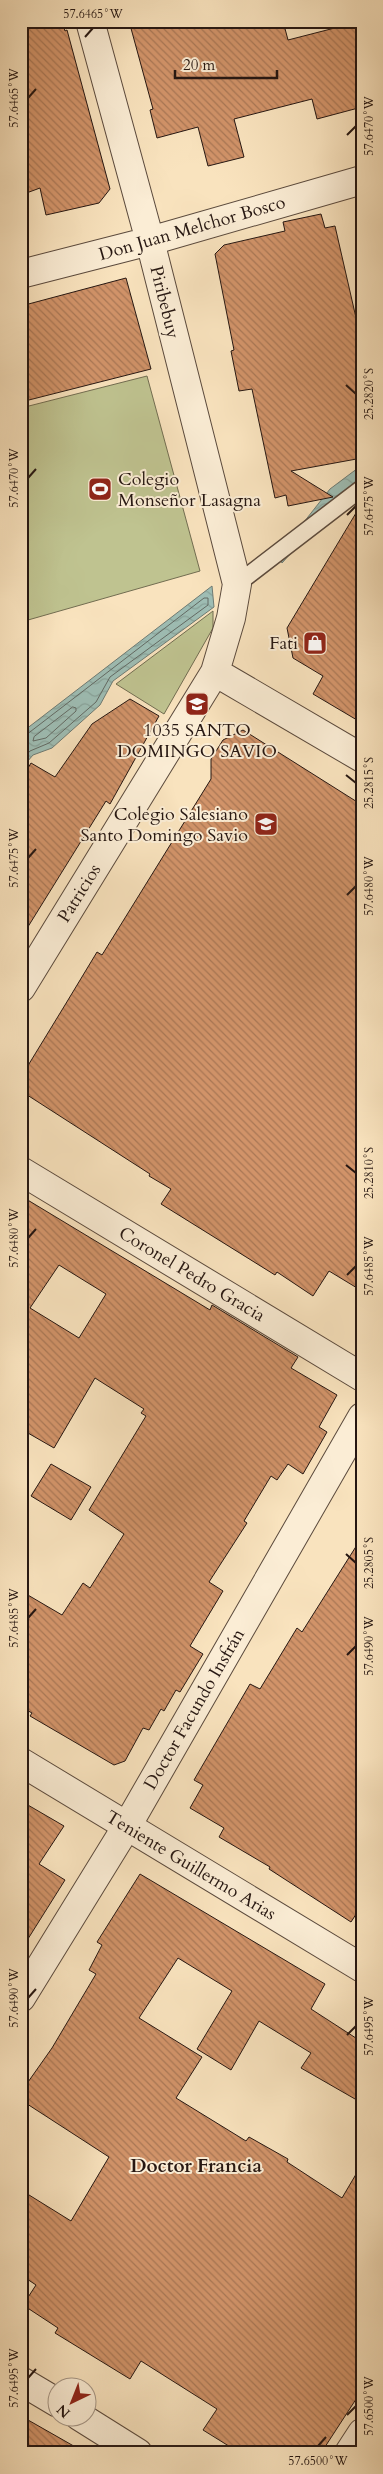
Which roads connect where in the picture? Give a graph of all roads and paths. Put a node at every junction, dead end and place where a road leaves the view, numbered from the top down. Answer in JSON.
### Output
{"nodes":[{"id":1,"x":90,"y":21,"type":"edge"},
{"id":2,"x":362,"y":180,"type":"edge"},
{"id":3,"x":150,"y":241,"type":"junction"},
{"id":4,"x":21,"y":274,"type":"edge"},
{"id":5,"x":362,"y":488,"type":"edge"},
{"id":6,"x":236,"y":584,"type":"junction"},
{"id":7,"x":216,"y":672,"type":"junction"},
{"id":8,"x":362,"y":758,"type":"edge"},
{"id":9,"x":21,"y":988,"type":"edge"},
{"id":10,"x":21,"y":1171,"type":"edge"},
{"id":11,"x":362,"y":1377,"type":"edge"},
{"id":12,"x":362,"y":1417,"type":"edge"},
{"id":13,"x":21,"y":1762,"type":"edge"},
{"id":14,"x":126,"y":1826,"type":"junction"},
{"id":15,"x":362,"y":1968,"type":"edge"},
{"id":16,"x":21,"y":1998,"type":"edge"},
{"id":17,"x":21,"y":2381,"type":"edge"},
{"id":18,"x":48,"y":2398,"type":"edge"},
{"id":19,"x":95,"y":2426,"type":"edge"},
{"id":20,"x":362,"y":2433,"type":"edge"},
{"id":21,"x":138,"y":2453,"type":"edge"},
{"id":22,"x":349,"y":2453,"type":"edge"}],
"edges":[{"from":1,"to":3,"type":"street","name":"Piribebuy"},
{"from":2,"to":3,"type":"street","name":"Don Juan Melchor Bosco"},
{"from":3,"to":4,"type":"street","name":"Don Juan Melchor Bosco"},
{"from":3,"to":6,"type":"street","name":"Piribebuy"},
{"from":5,"to":6,"type":"lane"},
{"from":6,"to":7,"type":"street","name":"Patricios"},
{"from":7,"to":8,"type":"street"},
{"from":7,"to":9,"type":"street","name":"Patricios"},
{"from":10,"to":11,"type":"street","name":"Coronel Pedro Gracia"},
{"from":12,"to":14,"type":"street","name":"Doctor Facundo Insfrán"},
{"from":13,"to":14,"type":"street","name":"Teniente Guillermo Arias"},
{"from":14,"to":15,"type":"street","name":"Teniente Guillermo Arias"},
{"from":14,"to":16,"type":"street","name":"Doctor Facundo Insfrán"},
{"from":17,"to":18,"type":"street"},
{"from":19,"to":21,"type":"street"},
{"from":20,"to":22,"type":"street"}]}
